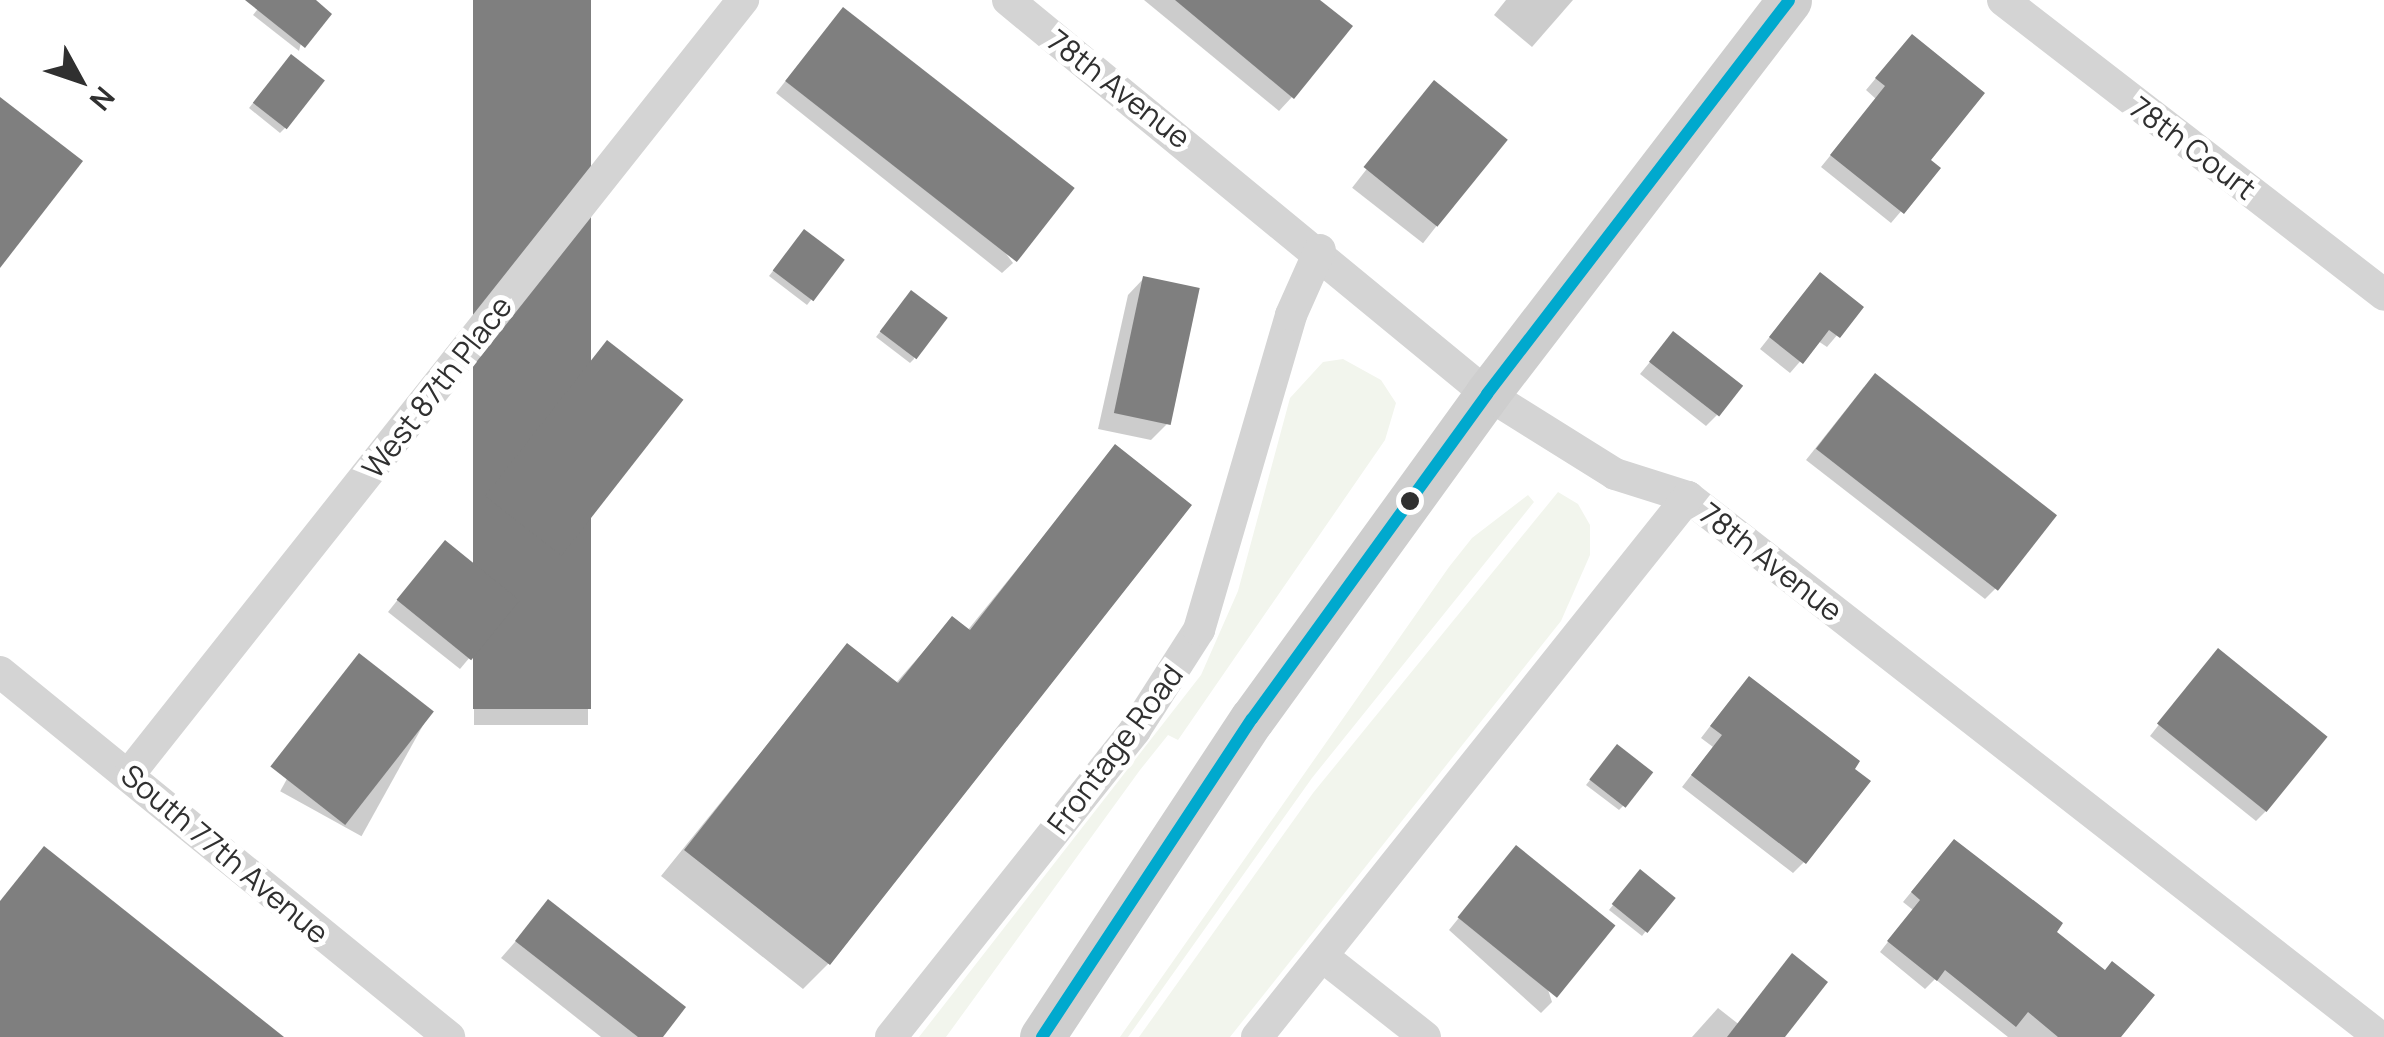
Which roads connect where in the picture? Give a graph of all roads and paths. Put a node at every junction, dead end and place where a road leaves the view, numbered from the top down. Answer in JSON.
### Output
{"nodes":[{"id":1,"x":743,"y":0,"type":"edge"},
{"id":2,"x":1008,"y":0,"type":"edge"},
{"id":3,"x":1789,"y":0,"type":"edge"},
{"id":4,"x":2003,"y":0,"type":"edge"},
{"id":5,"x":1320,"y":250,"type":"junction"},
{"id":6,"x":2384,"y":295,"type":"edge"},
{"id":7,"x":1487,"y":394,"type":"junction"},
{"id":8,"x":1688,"y":497,"type":"junction"},
{"id":9,"x":0,"y":672,"type":"edge"},
{"id":10,"x":130,"y":774,"type":"junction"},
{"id":11,"x":1322,"y":956,"type":"junction"},
{"id":12,"x":449,"y":1037,"type":"edge"},
{"id":13,"x":891,"y":1037,"type":"edge"},
{"id":14,"x":1042,"y":1037,"type":"edge"},
{"id":15,"x":1257,"y":1037,"type":"edge"},
{"id":16,"x":1425,"y":1037,"type":"edge"},
{"id":17,"x":2380,"y":1037,"type":"edge"}],
"edges":[{"from":1,"to":10,"type":"street","name":"West 87th Place"},
{"from":2,"to":5,"type":"street","name":"78th Avenue"},
{"from":3,"to":7,"type":"main road"},
{"from":4,"to":6,"type":"street","name":"78th Court"},
{"from":5,"to":7,"type":"street","name":"78th Avenue"},
{"from":5,"to":13,"type":"street","name":"Frontage Road"},
{"from":7,"to":8,"type":"street","name":"78th Avenue"},
{"from":7,"to":14,"type":"main road"},
{"from":8,"to":11,"type":"street"},
{"from":8,"to":17,"type":"street","name":"78th Avenue"},
{"from":9,"to":10,"type":"street","name":"South 77th Avenue"},
{"from":10,"to":12,"type":"street","name":"South 77th Avenue"},
{"from":11,"to":15,"type":"street"},
{"from":11,"to":16,"type":"street"}]}
